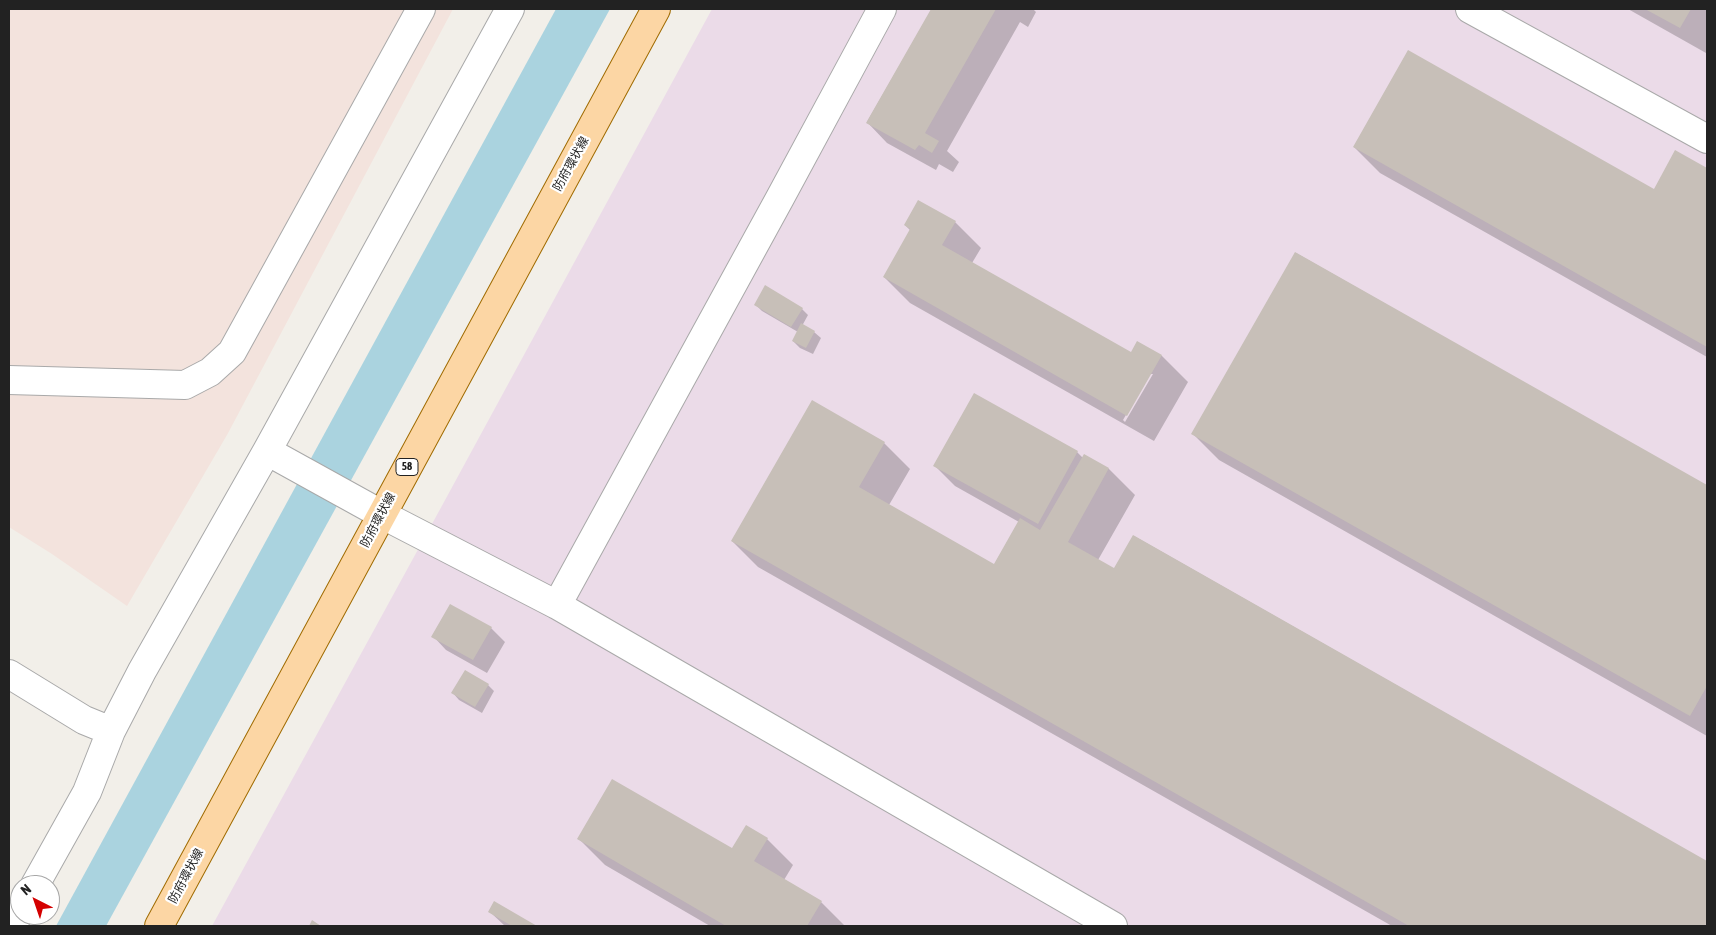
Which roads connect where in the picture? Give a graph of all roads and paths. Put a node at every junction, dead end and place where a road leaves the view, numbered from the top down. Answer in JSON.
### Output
{"nodes":[{"id":1,"x":421,"y":9,"type":"edge"},
{"id":2,"x":510,"y":9,"type":"edge"},
{"id":3,"x":656,"y":9,"type":"edge"},
{"id":4,"x":882,"y":9,"type":"edge"},
{"id":5,"x":1470,"y":9,"type":"edge"},
{"id":6,"x":1707,"y":139,"type":"edge"},
{"id":7,"x":9,"y":380,"type":"edge"},
{"id":8,"x":273,"y":455,"type":"junction"},
{"id":9,"x":381,"y":514,"type":"junction"},
{"id":10,"x":556,"y":605,"type":"junction"},
{"id":11,"x":9,"y":674,"type":"edge"},
{"id":12,"x":111,"y":731,"type":"junction"},
{"id":13,"x":40,"y":875,"type":"edge"},
{"id":14,"x":159,"y":926,"type":"edge"},
{"id":15,"x":1113,"y":926,"type":"edge"}],
"edges":[{"from":1,"to":7,"type":"street"},
{"from":2,"to":8,"type":"street"},
{"from":3,"to":9,"type":"main road","name":"防府環状線","number":"58"},
{"from":4,"to":10,"type":"street"},
{"from":5,"to":6,"type":"street"},
{"from":8,"to":9,"type":"street"},
{"from":8,"to":12,"type":"street"},
{"from":9,"to":10,"type":"street"},
{"from":9,"to":14,"type":"main road","name":"防府環状線","number":"58"},
{"from":10,"to":15,"type":"street"},
{"from":11,"to":12,"type":"street"},
{"from":12,"to":13,"type":"street"}]}
